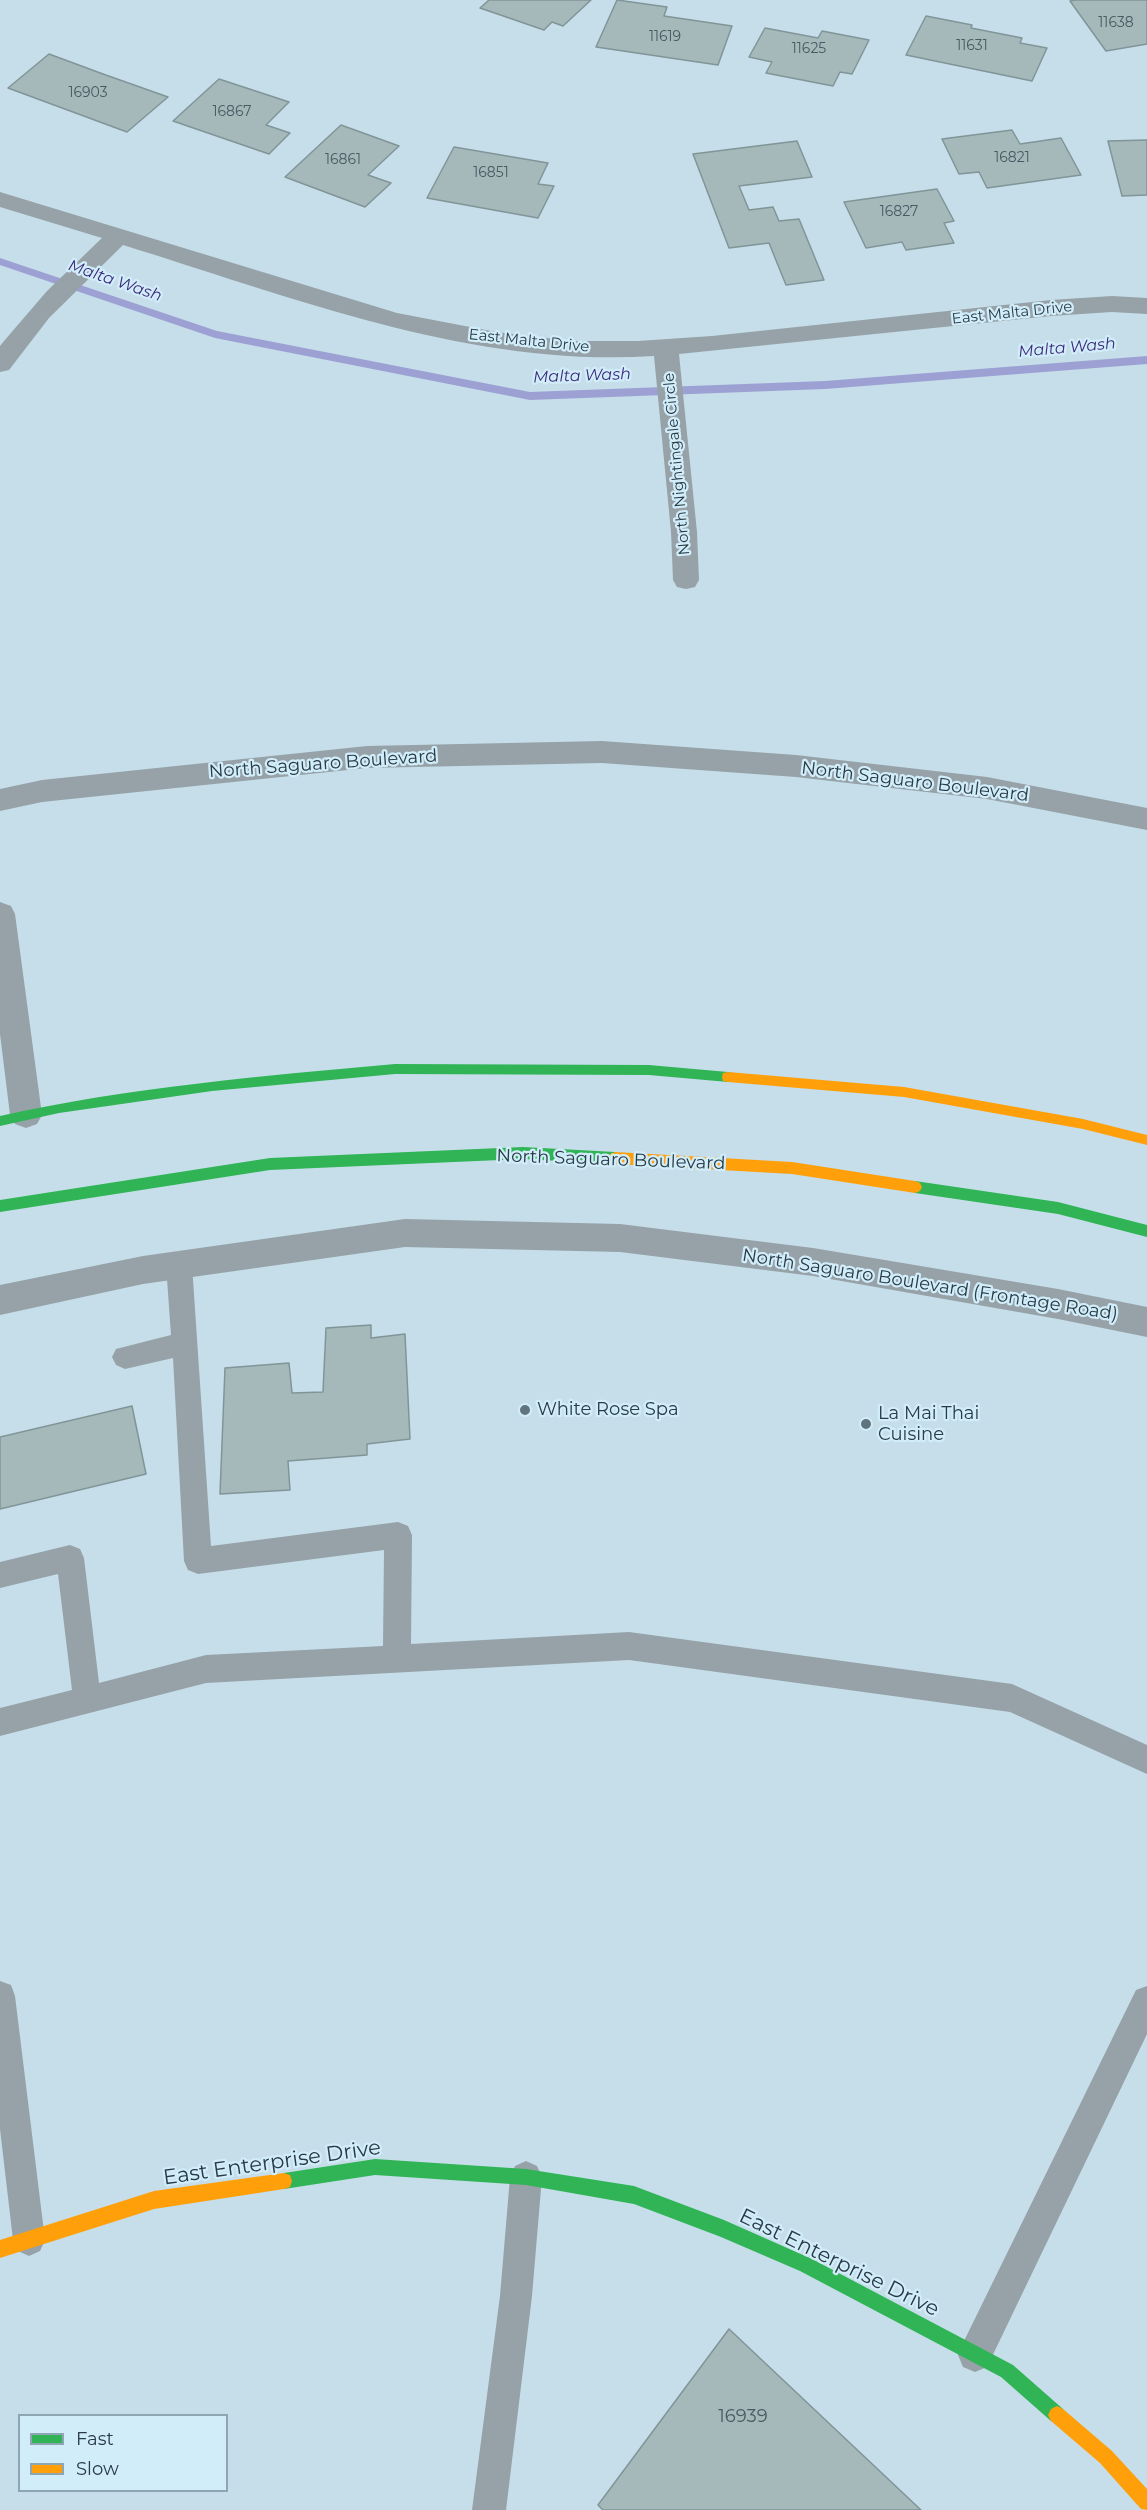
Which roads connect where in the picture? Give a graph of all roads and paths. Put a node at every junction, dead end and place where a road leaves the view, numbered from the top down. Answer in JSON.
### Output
{"nodes":[{"id":1,"x":0,"y":199,"type":"edge"},
{"id":2,"x":118,"y":236,"type":"junction"},
{"id":3,"x":1147,"y":306,"type":"edge"},
{"id":4,"x":666,"y":348,"type":"junction"},
{"id":5,"x":0,"y":364,"type":"edge"},
{"id":6,"x":686,"y":580,"type":"dead end"},
{"id":7,"x":0,"y":800,"type":"edge"},
{"id":8,"x":1147,"y":819,"type":"edge"},
{"id":9,"x":0,"y":914,"type":"edge"},
{"id":10,"x":13,"y":1118,"type":"edge"},
{"id":11,"x":1147,"y":1140,"type":"edge"},
{"id":12,"x":0,"y":1206,"type":"edge"},
{"id":13,"x":1147,"y":1231,"type":"edge"},
{"id":14,"x":178,"y":1265,"type":"junction"},
{"id":15,"x":0,"y":1300,"type":"edge"},
{"id":16,"x":1147,"y":1322,"type":"edge"},
{"id":17,"x":184,"y":1344,"type":"junction"},
{"id":18,"x":125,"y":1357,"type":"dead end"},
{"id":19,"x":0,"y":1575,"type":"edge"},
{"id":20,"x":397,"y":1659,"type":"junction"},
{"id":21,"x":87,"y":1699,"type":"junction"},
{"id":22,"x":0,"y":1722,"type":"edge"},
{"id":23,"x":1147,"y":1760,"type":"edge"},
{"id":24,"x":0,"y":1996,"type":"edge"},
{"id":25,"x":1147,"y":2001,"type":"edge"},
{"id":26,"x":526,"y":2177,"type":"junction"},
{"id":27,"x":15,"y":2244,"type":"edge"},
{"id":28,"x":975,"y":2355,"type":"junction"},
{"id":29,"x":1147,"y":2503,"type":"edge"},
{"id":30,"x":489,"y":2510,"type":"edge"}],
"edges":[{"from":1,"to":2,"type":"street","name":"East Malta Drive"},
{"from":2,"to":4,"type":"street","name":"East Malta Drive"},
{"from":2,"to":5,"type":"street"},
{"from":3,"to":4,"type":"street","name":"East Malta Drive"},
{"from":4,"to":6,"type":"street","name":"North Nightingale Circle"},
{"from":7,"to":8,"type":"street","name":"North Saguaro Boulevard"},
{"from":9,"to":10,"type":"street"},
{"from":10,"to":11,"type":"main road"},
{"from":12,"to":13,"type":"main road","name":"North Saguaro Boulevard"},
{"from":14,"to":15,"type":"street","name":"North Saguaro Boulevard (Frontage Road)"},
{"from":14,"to":16,"type":"street","name":"North Saguaro Boulevard (Frontage Road)"},
{"from":14,"to":17,"type":"lane"},
{"from":17,"to":18,"type":"lane"},
{"from":17,"to":20,"type":"lane"},
{"from":19,"to":21,"type":"lane"},
{"from":20,"to":21,"type":"lane"},
{"from":20,"to":23,"type":"lane"},
{"from":21,"to":22,"type":"lane"},
{"from":24,"to":27,"type":"lane"},
{"from":25,"to":28,"type":"lane"},
{"from":26,"to":27,"type":"main road","name":"East Enterprise Drive"},
{"from":26,"to":28,"type":"main road","name":"East Enterprise Drive"},
{"from":26,"to":30,"type":"lane"},
{"from":28,"to":29,"type":"main road","name":"East Enterprise Drive"}]}
